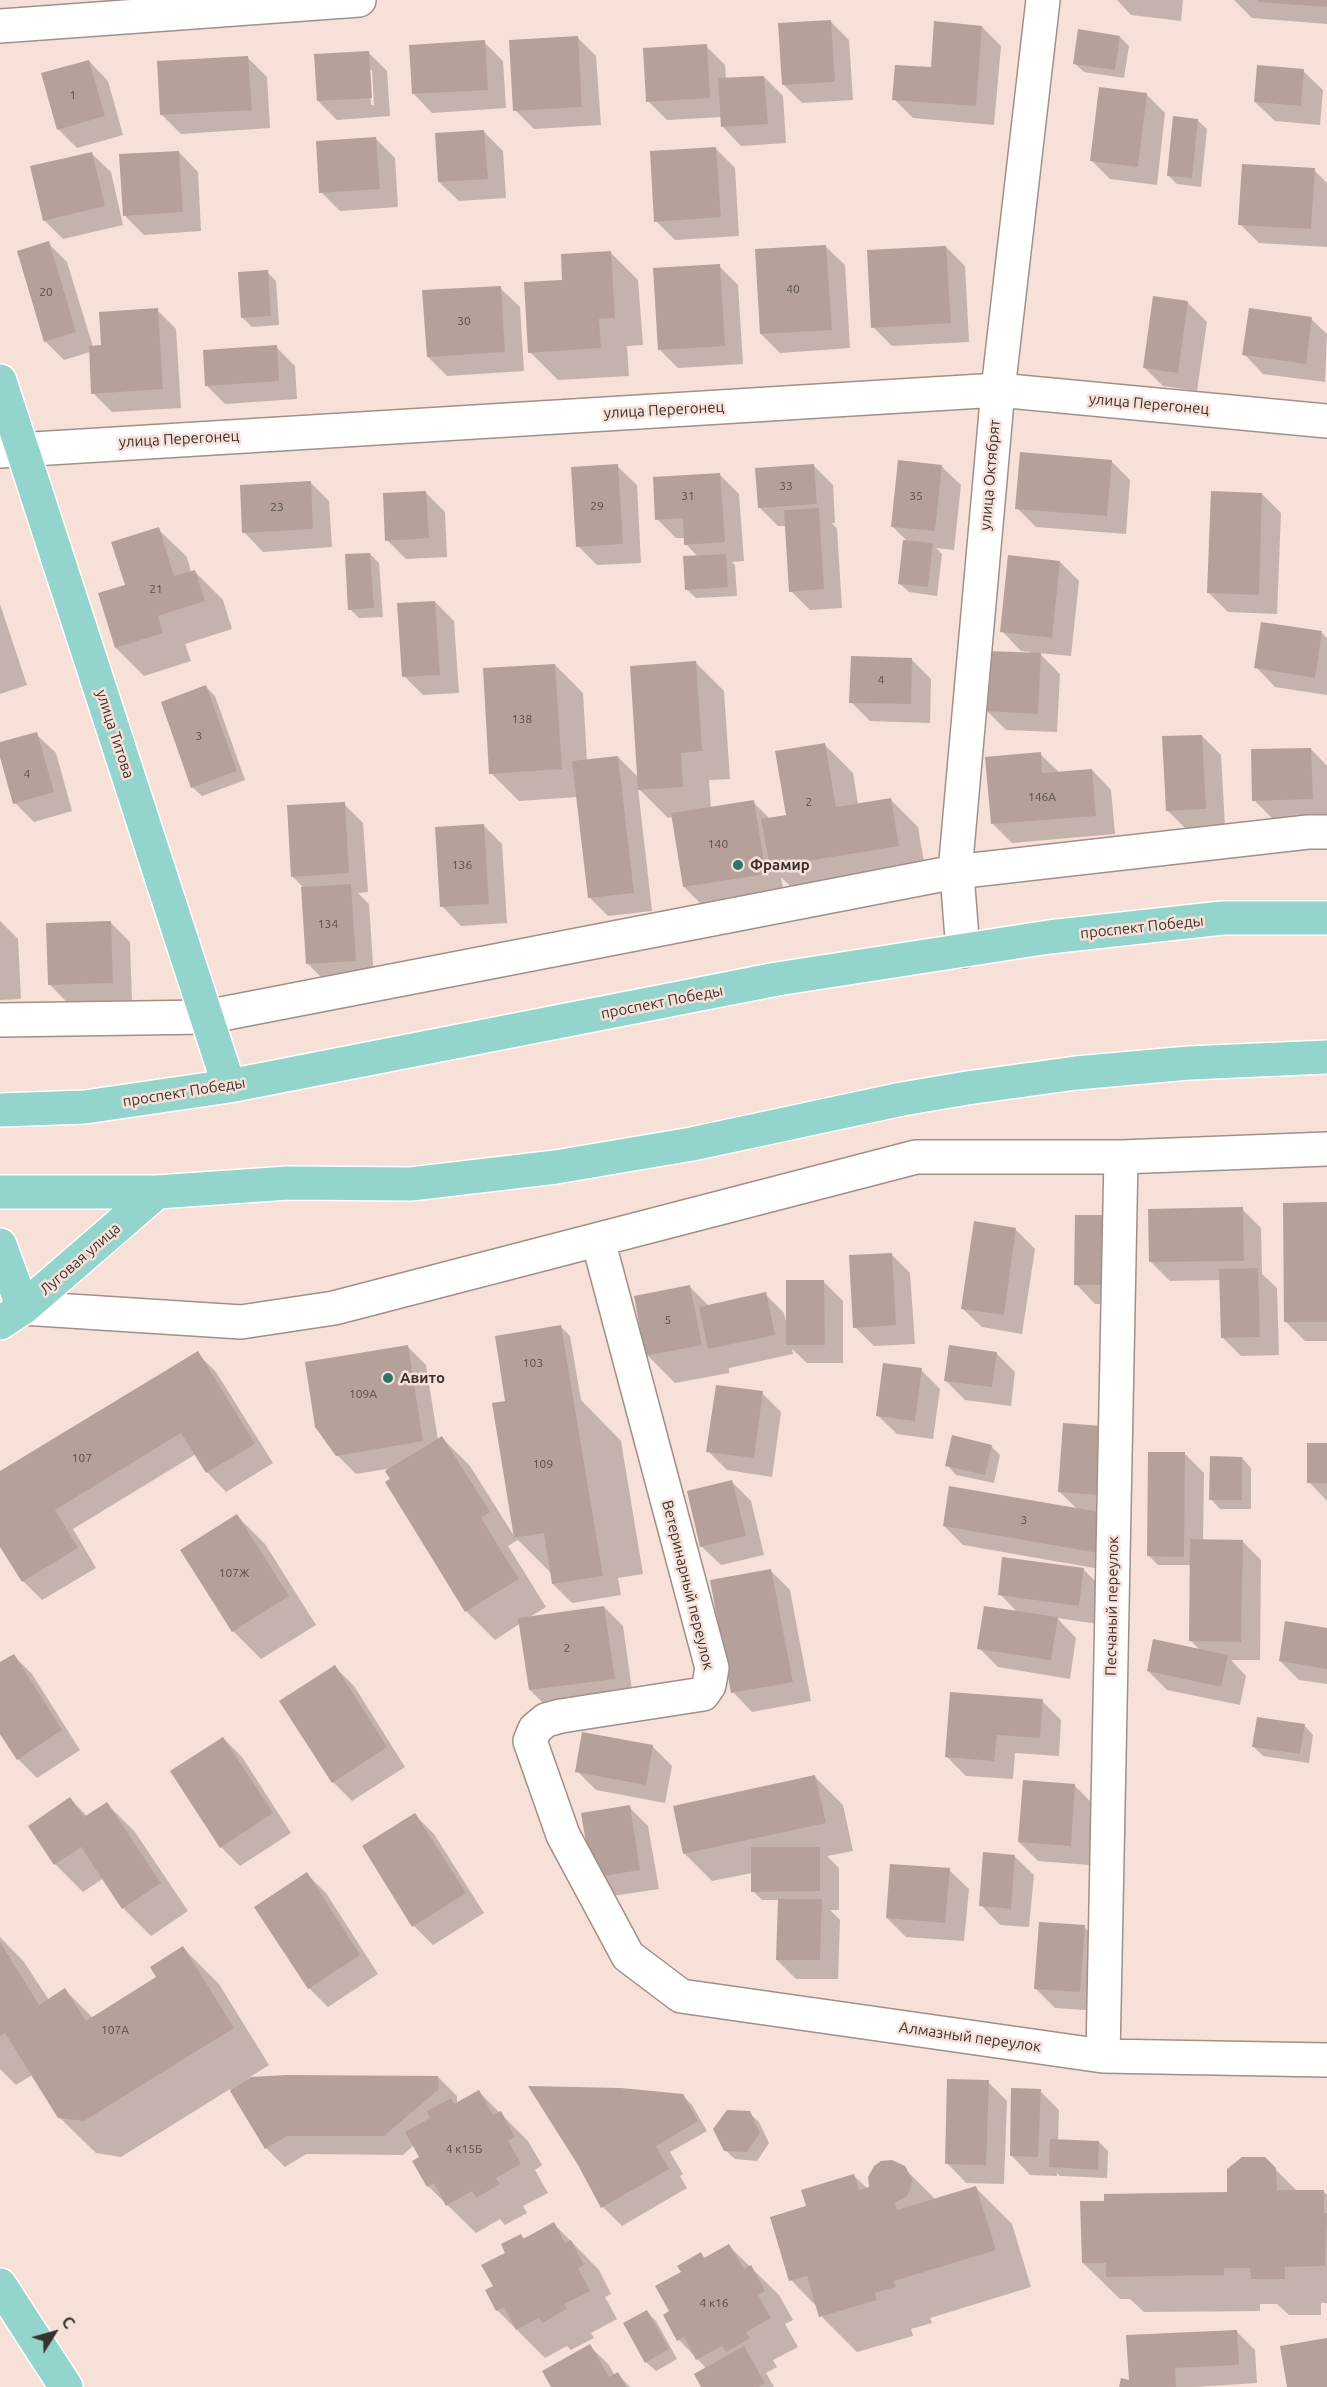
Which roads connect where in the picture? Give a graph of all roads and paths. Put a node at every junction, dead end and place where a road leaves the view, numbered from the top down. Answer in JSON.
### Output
{"nodes":[{"id":1,"x":1043,"y":0,"type":"edge"},
{"id":2,"x":341,"y":1,"type":"edge"},
{"id":3,"x":0,"y":26,"type":"edge"},
{"id":4,"x":0,"y":381,"type":"edge"},
{"id":5,"x":998,"y":390,"type":"junction"},
{"id":6,"x":1327,"y":421,"type":"edge"},
{"id":7,"x":11,"y":450,"type":"edge"},
{"id":8,"x":1327,"y":832,"type":"edge"},
{"id":9,"x":954,"y":872,"type":"junction"},
{"id":10,"x":1327,"y":918,"type":"edge"},
{"id":11,"x":963,"y":951,"type":"junction"},
{"id":12,"x":206,"y":1017,"type":"junction"},
{"id":13,"x":0,"y":1020,"type":"edge"},
{"id":14,"x":1327,"y":1057,"type":"edge"},
{"id":15,"x":229,"y":1086,"type":"junction"},
{"id":16,"x":0,"y":1110,"type":"edge"},
{"id":17,"x":1327,"y":1149,"type":"edge"},
{"id":18,"x":1121,"y":1157,"type":"junction"},
{"id":19,"x":0,"y":1192,"type":"edge"},
{"id":20,"x":158,"y":1192,"type":"junction"},
{"id":21,"x":598,"y":1240,"type":"junction"},
{"id":22,"x":0,"y":1245,"type":"edge"},
{"id":23,"x":11,"y":1316,"type":"edge"},
{"id":24,"x":628,"y":1956,"type":"joint"},
{"id":25,"x":1104,"y":2056,"type":"junction"},
{"id":26,"x":1327,"y":2060,"type":"edge"},
{"id":27,"x":0,"y":2285,"type":"edge"},
{"id":28,"x":66,"y":2387,"type":"edge"}],
"edges":[{"from":1,"to":5,"type":"street","name":"улица Октябрят"},
{"from":2,"to":3,"type":"street"},
{"from":4,"to":7,"type":"main road","name":"улица Титова"},
{"from":5,"to":6,"type":"street","name":"улица Перегонец"},
{"from":5,"to":7,"type":"street","name":"улица Перегонец"},
{"from":5,"to":9,"type":"street","name":"улица Октябрят"},
{"from":7,"to":12,"type":"main road","name":"улица Титова"},
{"from":8,"to":9,"type":"street"},
{"from":9,"to":11,"type":"street","name":"улица Октябрят"},
{"from":9,"to":12,"type":"street"},
{"from":10,"to":11,"type":"main road","name":"проспект Победы"},
{"from":11,"to":15,"type":"main road","name":"проспект Победы"},
{"from":12,"to":13,"type":"street"},
{"from":12,"to":15,"type":"main road","name":"улица Титова"},
{"from":14,"to":20,"type":"main road"},
{"from":15,"to":16,"type":"main road","name":"проспект Победы"},
{"from":17,"to":18,"type":"street"},
{"from":18,"to":21,"type":"street"},
{"from":18,"to":25,"type":"street","name":"Песчаный переулок"},
{"from":19,"to":20,"type":"main road"},
{"from":20,"to":23,"type":"main road","name":"Луговая улица"},
{"from":21,"to":23,"type":"street"},
{"from":21,"to":24,"type":"street","name":"Ветеринарный переулок"},
{"from":22,"to":23,"type":"main road"},
{"from":24,"to":25,"type":"street","name":"Алмазный переулок"},
{"from":25,"to":26,"type":"street","name":"Алмазный переулок"},
{"from":27,"to":28,"type":"main road"}]}
